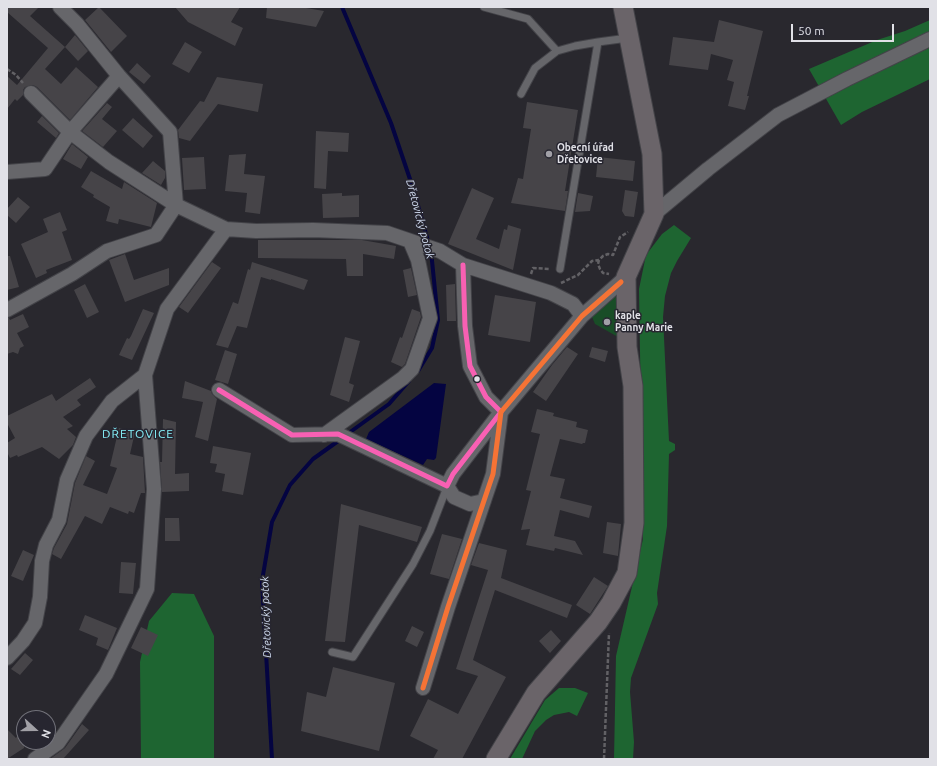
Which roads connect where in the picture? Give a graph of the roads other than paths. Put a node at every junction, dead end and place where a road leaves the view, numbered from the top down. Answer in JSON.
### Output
{"nodes":[{"id":1,"x":60,"y":7,"type":"edge"},
{"id":2,"x":484,"y":7,"type":"edge"},
{"id":3,"x":627,"y":11,"type":"edge"},
{"id":4,"x":630,"y":38,"type":"junction"},
{"id":5,"x":930,"y":39,"type":"edge"},
{"id":6,"x":598,"y":42,"type":"junction"},
{"id":7,"x":557,"y":51,"type":"junction"},
{"id":8,"x":119,"y":76,"type":"junction"},
{"id":9,"x":31,"y":93,"type":"road end"},
{"id":10,"x":521,"y":94,"type":"dead end"},
{"id":11,"x":70,"y":132,"type":"junction"},
{"id":12,"x":7,"y":172,"type":"edge"},
{"id":13,"x":176,"y":205,"type":"junction"},
{"id":14,"x":654,"y":214,"type":"junction"},
{"id":15,"x":226,"y":229,"type":"junction"},
{"id":16,"x":416,"y":243,"type":"junction"},
{"id":17,"x":463,"y":265,"type":"junction"},
{"id":18,"x":560,"y":269,"type":"road end"},
{"id":19,"x":619,"y":275,"type":"junction"},
{"id":20,"x":7,"y":310,"type":"edge"},
{"id":21,"x":582,"y":316,"type":"junction"},
{"id":22,"x":146,"y":375,"type":"junction"},
{"id":23,"x":219,"y":390,"type":"dead end"},
{"id":24,"x":501,"y":412,"type":"junction"},
{"id":25,"x":324,"y":435,"type":"junction"},
{"id":26,"x":447,"y":486,"type":"junction"},
{"id":27,"x":484,"y":501,"type":"junction"},
{"id":28,"x":332,"y":652,"type":"dead end"},
{"id":29,"x":7,"y":658,"type":"edge"},
{"id":30,"x":423,"y":688,"type":"dead end"},
{"id":31,"x":35,"y":759,"type":"edge"},
{"id":32,"x":496,"y":759,"type":"edge"}],
"edges":[{"from":1,"to":8,"type":"street"},
{"from":2,"to":7,"type":"lane"},
{"from":3,"to":4,"type":"main road"},
{"from":4,"to":6,"type":"lane"},
{"from":4,"to":14,"type":"main road"},
{"from":5,"to":14,"type":"street"},
{"from":6,"to":7,"type":"lane"},
{"from":6,"to":18,"type":"lane"},
{"from":7,"to":10,"type":"lane"},
{"from":8,"to":11,"type":"street"},
{"from":8,"to":13,"type":"street"},
{"from":9,"to":11,"type":"street"},
{"from":11,"to":12,"type":"street"},
{"from":11,"to":13,"type":"street"},
{"from":13,"to":15,"type":"street"},
{"from":13,"to":20,"type":"street"},
{"from":14,"to":19,"type":"main road"},
{"from":15,"to":16,"type":"street"},
{"from":15,"to":22,"type":"street"},
{"from":16,"to":17,"type":"street"},
{"from":16,"to":25,"type":"street"},
{"from":17,"to":21,"type":"street"},
{"from":17,"to":24,"type":"street"},
{"from":19,"to":21,"type":"street"},
{"from":19,"to":32,"type":"main road"},
{"from":21,"to":24,"type":"street"},
{"from":22,"to":29,"type":"street"},
{"from":22,"to":31,"type":"street"},
{"from":23,"to":25,"type":"street"},
{"from":24,"to":26,"type":"street"},
{"from":24,"to":27,"type":"street"},
{"from":25,"to":26,"type":"street"},
{"from":26,"to":27,"type":"street"},
{"from":26,"to":28,"type":"lane"},
{"from":27,"to":30,"type":"street"}]}
